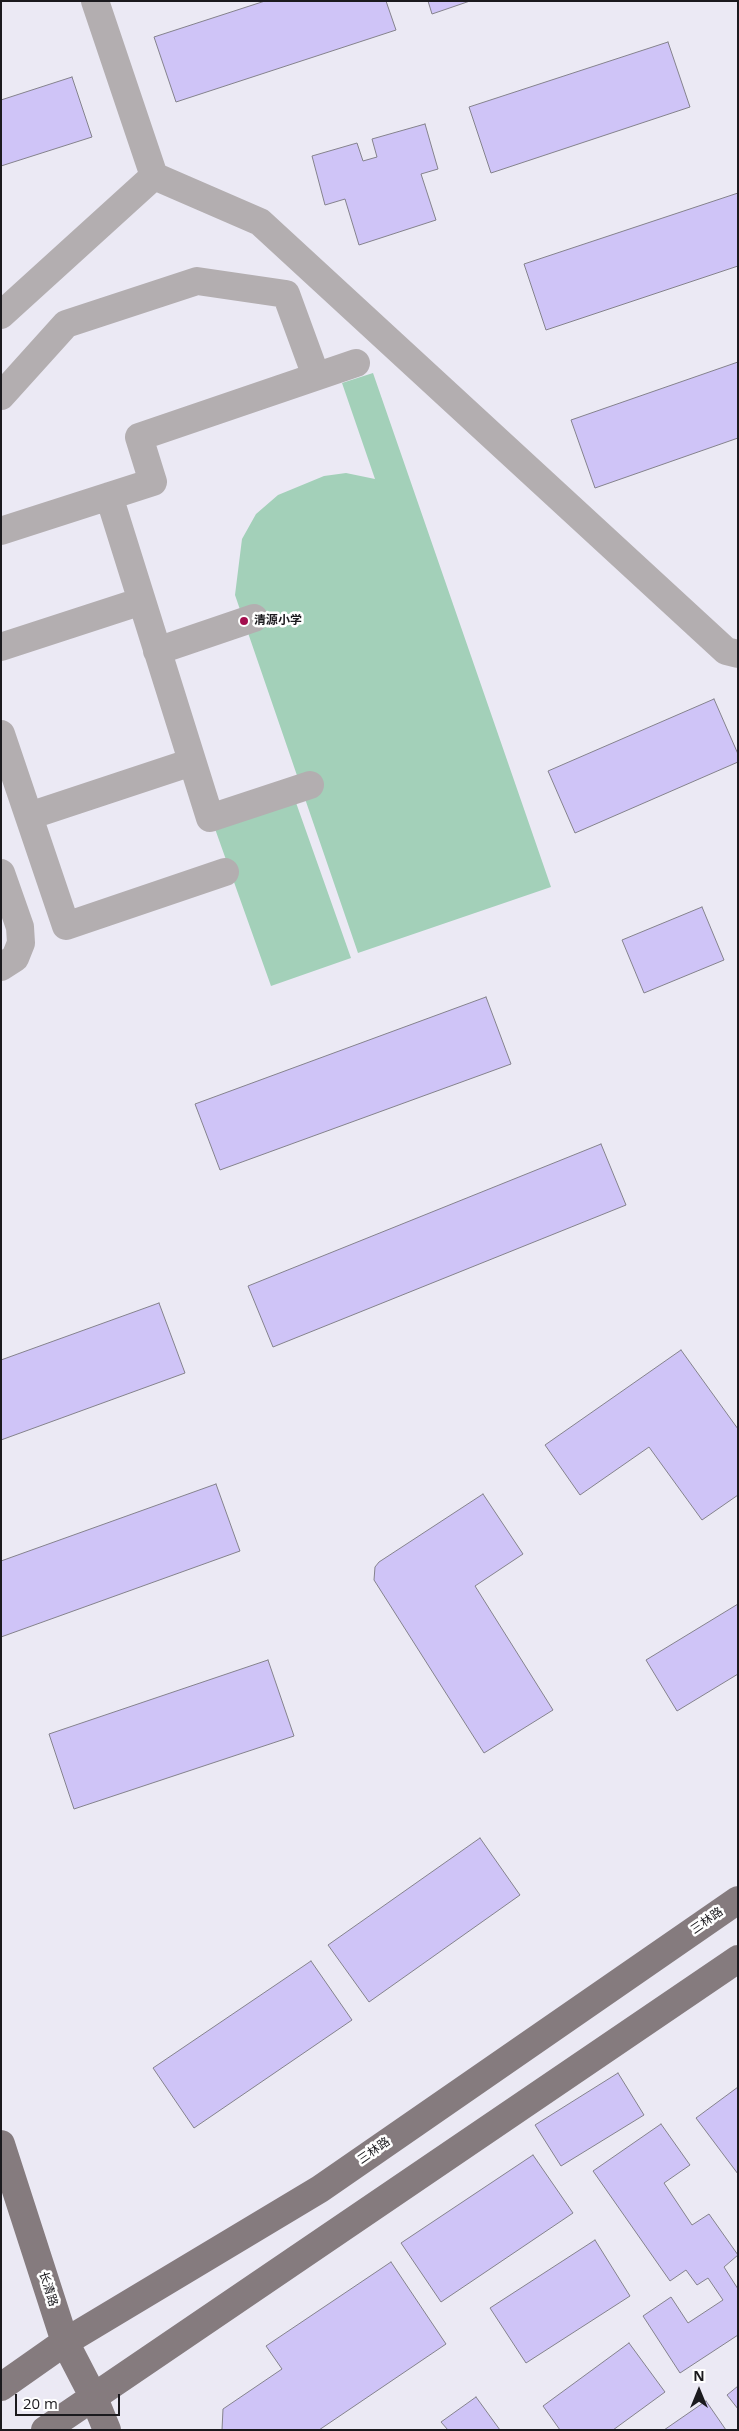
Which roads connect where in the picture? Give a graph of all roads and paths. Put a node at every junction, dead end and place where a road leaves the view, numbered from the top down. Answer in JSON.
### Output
{"nodes":[{"id":1,"x":95,"y":1,"type":"edge"},
{"id":2,"x":154,"y":176,"type":"junction"},
{"id":3,"x":1,"y":315,"type":"edge"},
{"id":4,"x":356,"y":363,"type":"dead end"},
{"id":5,"x":316,"y":376,"type":"junction"},
{"id":6,"x":1,"y":396,"type":"edge"},
{"id":7,"x":109,"y":496,"type":"junction"},
{"id":8,"x":1,"y":531,"type":"edge"},
{"id":9,"x":142,"y":601,"type":"junction"},
{"id":10,"x":254,"y":618,"type":"dead end"},
{"id":11,"x":1,"y":647,"type":"edge"},
{"id":12,"x":157,"y":651,"type":"junction"},
{"id":13,"x":738,"y":654,"type":"edge"},
{"id":14,"x":1,"y":734,"type":"edge"},
{"id":15,"x":192,"y":762,"type":"junction"},
{"id":16,"x":310,"y":785,"type":"dead end"},
{"id":17,"x":29,"y":816,"type":"junction"},
{"id":18,"x":225,"y":872,"type":"dead end"},
{"id":19,"x":1,"y":873,"type":"edge"},
{"id":20,"x":1,"y":967,"type":"edge"},
{"id":21,"x":738,"y":1900,"type":"edge"},
{"id":22,"x":738,"y":1959,"type":"edge"},
{"id":23,"x":1,"y":2144,"type":"edge"},
{"id":24,"x":65,"y":2342,"type":"junction"},
{"id":25,"x":1,"y":2387,"type":"edge"},
{"id":26,"x":94,"y":2398,"type":"junction"},
{"id":27,"x":44,"y":2430,"type":"edge"},
{"id":28,"x":107,"y":2430,"type":"edge"}],
"edges":[{"from":1,"to":2,"type":"street"},
{"from":2,"to":3,"type":"street"},
{"from":2,"to":13,"type":"street"},
{"from":4,"to":5,"type":"street"},
{"from":5,"to":6,"type":"street"},
{"from":5,"to":7,"type":"street"},
{"from":7,"to":8,"type":"street"},
{"from":7,"to":9,"type":"street"},
{"from":9,"to":11,"type":"street"},
{"from":9,"to":12,"type":"street"},
{"from":10,"to":12,"type":"street"},
{"from":12,"to":15,"type":"street"},
{"from":14,"to":17,"type":"street"},
{"from":15,"to":16,"type":"street"},
{"from":15,"to":17,"type":"street"},
{"from":17,"to":18,"type":"street"},
{"from":19,"to":20,"type":"street"},
{"from":21,"to":24,"type":"main road","name":"三林路"},
{"from":22,"to":26,"type":"main road"},
{"from":23,"to":24,"type":"main road","name":"长清路"},
{"from":24,"to":25,"type":"main road","name":"三林路"},
{"from":24,"to":26,"type":"main road","name":"长清路"},
{"from":26,"to":27,"type":"main road"},
{"from":26,"to":28,"type":"main road","name":"长清路"}]}
